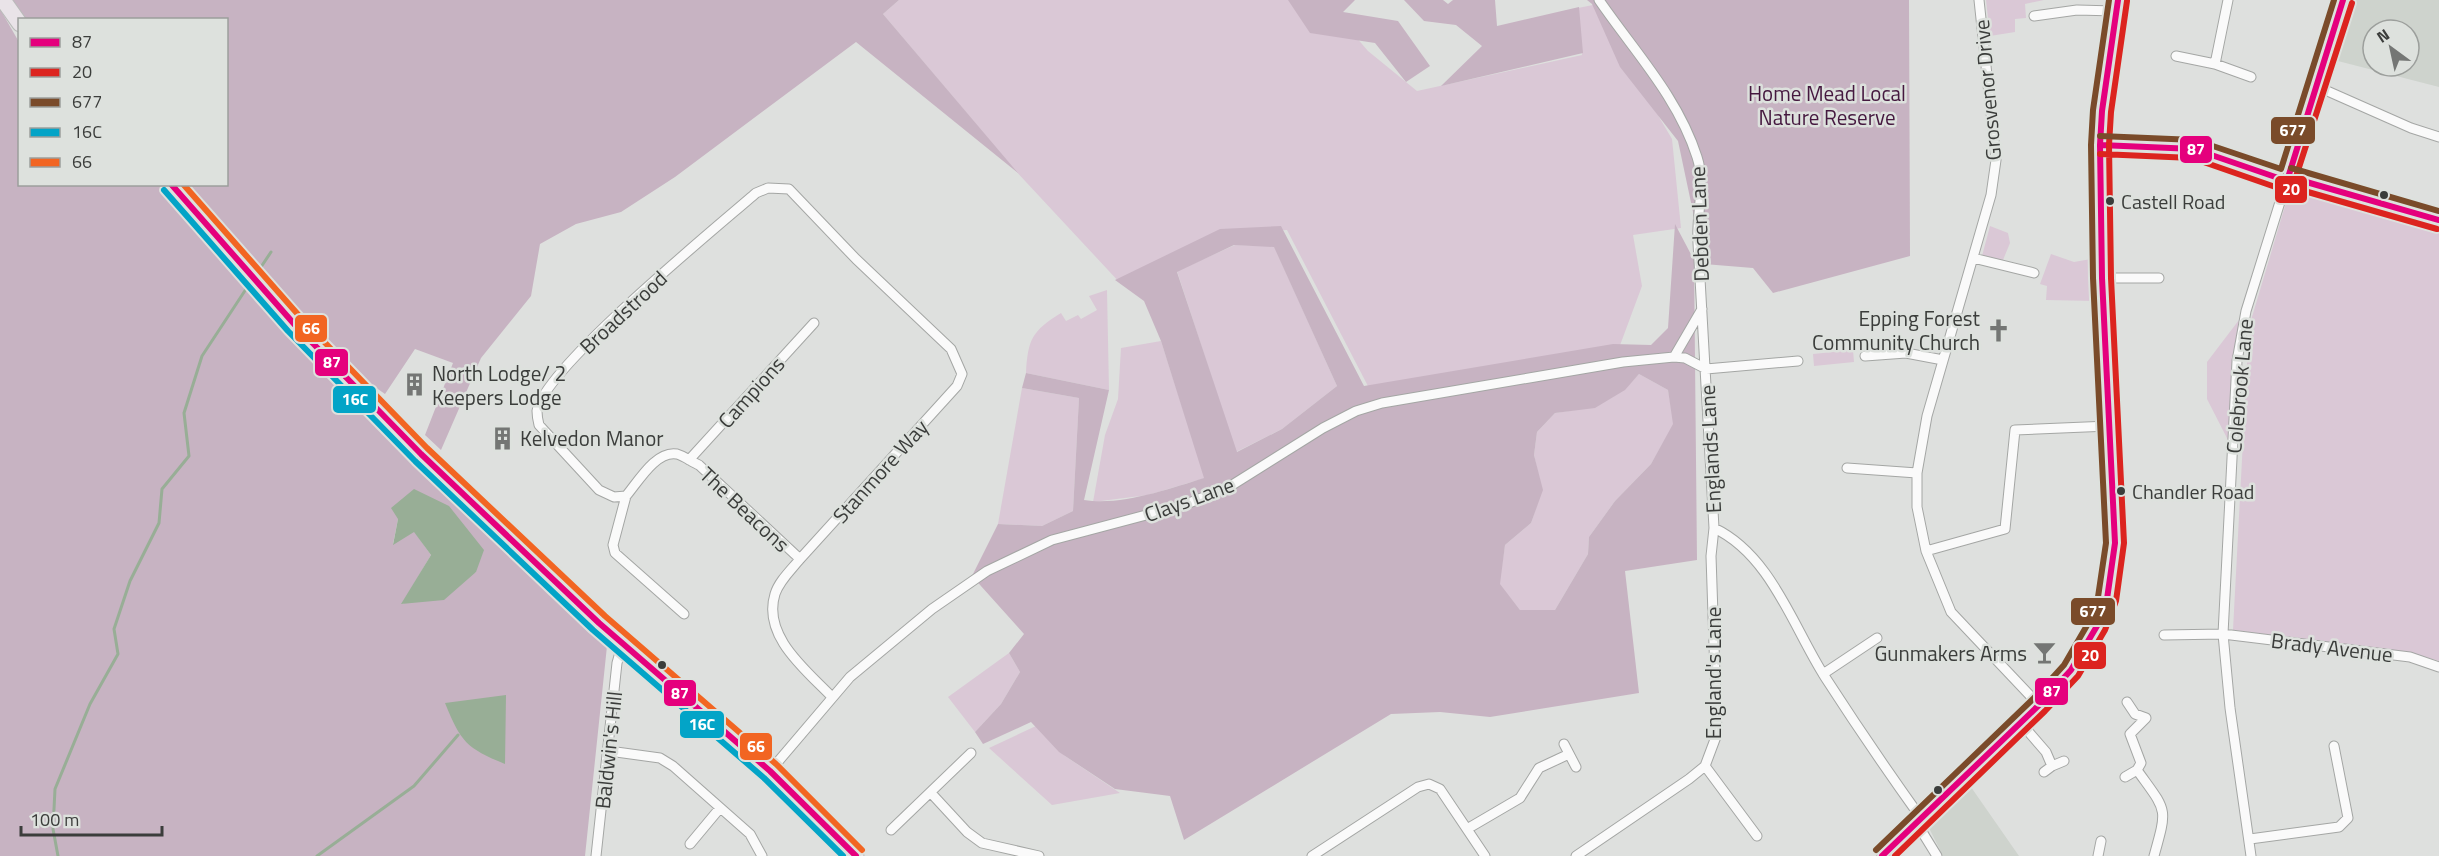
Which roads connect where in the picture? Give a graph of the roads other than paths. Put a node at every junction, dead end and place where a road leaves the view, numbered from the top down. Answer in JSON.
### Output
{"nodes":[{"id":1,"x":3,"y":0,"type":"edge"},
{"id":2,"x":1599,"y":0,"type":"edge"},
{"id":3,"x":1979,"y":0,"type":"edge"},
{"id":4,"x":2118,"y":0,"type":"edge"},
{"id":5,"x":2228,"y":0,"type":"edge"},
{"id":6,"x":2343,"y":0,"type":"edge"},
{"id":7,"x":2115,"y":11,"type":"junction"},
{"id":8,"x":2034,"y":16,"type":"dead end"},
{"id":9,"x":18,"y":21,"type":"edge"},
{"id":10,"x":2176,"y":56,"type":"dead end"},
{"id":11,"x":2215,"y":64,"type":"junction"},
{"id":12,"x":2251,"y":77,"type":"dead end"},
{"id":13,"x":2316,"y":86,"type":"junction"},
{"id":14,"x":2439,"y":136,"type":"edge"},
{"id":15,"x":2100,"y":145,"type":"junction"},
{"id":16,"x":2288,"y":179,"type":"junction"},
{"id":17,"x":173,"y":186,"type":"edge"},
{"id":18,"x":2439,"y":220,"type":"edge"},
{"id":19,"x":1973,"y":258,"type":"junction"},
{"id":20,"x":856,"y":259,"type":"joint"},
{"id":21,"x":2034,"y":273,"type":"dead end"},
{"id":22,"x":2159,"y":278,"type":"dead end"},
{"id":23,"x":2102,"y":279,"type":"junction"},
{"id":24,"x":1702,"y":309,"type":"junction"},
{"id":25,"x":814,"y":323,"type":"dead end"},
{"id":26,"x":1865,"y":356,"type":"dead end"},
{"id":27,"x":1674,"y":357,"type":"junction"},
{"id":28,"x":1943,"y":360,"type":"junction"},
{"id":29,"x":1798,"y":361,"type":"dead end"},
{"id":30,"x":1706,"y":369,"type":"junction"},
{"id":31,"x":2109,"y":426,"type":"junction"},
{"id":32,"x":688,"y":460,"type":"junction"},
{"id":33,"x":1847,"y":468,"type":"dead end"},
{"id":34,"x":1917,"y":473,"type":"junction"},
{"id":35,"x":626,"y":496,"type":"junction"},
{"id":36,"x":1714,"y":528,"type":"junction"},
{"id":37,"x":1926,"y":551,"type":"junction"},
{"id":38,"x":800,"y":559,"type":"junction"},
{"id":39,"x":684,"y":614,"type":"dead end"},
{"id":40,"x":2223,"y":634,"type":"junction"},
{"id":41,"x":2164,"y":635,"type":"dead end"},
{"id":42,"x":1878,"y":638,"type":"dead end"},
{"id":43,"x":628,"y":648,"type":"junction"},
{"id":44,"x":2439,"y":667,"type":"edge"},
{"id":45,"x":1823,"y":674,"type":"junction"},
{"id":46,"x":831,"y":696,"type":"junction"},
{"id":47,"x":2127,"y":702,"type":"dead end"},
{"id":48,"x":2039,"y":705,"type":"junction"},
{"id":49,"x":2020,"y":723,"type":"junction"},
{"id":50,"x":1564,"y":744,"type":"dead end"},
{"id":51,"x":2334,"y":746,"type":"dead end"},
{"id":52,"x":609,"y":751,"type":"junction"},
{"id":53,"x":971,"y":753,"type":"dead end"},
{"id":54,"x":1569,"y":754,"type":"junction"},
{"id":55,"x":2064,"y":761,"type":"dead end"},
{"id":56,"x":1705,"y":766,"type":"junction"},
{"id":57,"x":1576,"y":767,"type":"dead end"},
{"id":58,"x":2137,"y":770,"type":"junction"},
{"id":59,"x":770,"y":771,"type":"junction"},
{"id":60,"x":2125,"y":777,"type":"dead end"},
{"id":61,"x":931,"y":793,"type":"junction"},
{"id":62,"x":720,"y":808,"type":"junction"},
{"id":63,"x":1918,"y":820,"type":"junction"},
{"id":64,"x":1467,"y":829,"type":"junction"},
{"id":65,"x":891,"y":830,"type":"dead end"},
{"id":66,"x":1757,"y":836,"type":"dead end"},
{"id":67,"x":2250,"y":838,"type":"junction"},
{"id":68,"x":2101,"y":841,"type":"dead end"},
{"id":69,"x":690,"y":844,"type":"dead end"},
{"id":70,"x":596,"y":856,"type":"edge"},
{"id":71,"x":762,"y":856,"type":"edge"},
{"id":72,"x":856,"y":856,"type":"edge"},
{"id":73,"x":1039,"y":856,"type":"edge"},
{"id":74,"x":1312,"y":856,"type":"edge"},
{"id":75,"x":1485,"y":856,"type":"edge"},
{"id":76,"x":1576,"y":856,"type":"edge"},
{"id":77,"x":1882,"y":856,"type":"edge"},
{"id":78,"x":1937,"y":856,"type":"edge"},
{"id":79,"x":2097,"y":856,"type":"edge"},
{"id":80,"x":2154,"y":856,"type":"edge"},
{"id":81,"x":2251,"y":856,"type":"edge"}],
"edges":[{"from":1,"to":9,"type":"main road"},
{"from":2,"to":24,"type":"street","name":"Debden Lane"},
{"from":3,"to":19,"type":"street","name":"Grosvenor Drive"},
{"from":4,"to":7,"type":"street"},
{"from":5,"to":11,"type":"street"},
{"from":6,"to":13,"type":"street","name":"Colebrook Lane"},
{"from":7,"to":8,"type":"street"},
{"from":7,"to":15,"type":"street"},
{"from":10,"to":11,"type":"street"},
{"from":11,"to":12,"type":"street"},
{"from":13,"to":14,"type":"street"},
{"from":13,"to":16,"type":"street","name":"Colebrook Lane"},
{"from":15,"to":16,"type":"street"},
{"from":15,"to":23,"type":"street"},
{"from":16,"to":18,"type":"street"},
{"from":16,"to":40,"type":"street","name":"Colebrook Lane"},
{"from":17,"to":43,"type":"main road"},
{"from":19,"to":21,"type":"street"},
{"from":19,"to":28,"type":"street","name":"Grosvenor Drive"},
{"from":20,"to":35,"type":"street","name":"Broadstrood"},
{"from":20,"to":38,"type":"street","name":"Stanmore Way"},
{"from":22,"to":23,"type":"street"},
{"from":23,"to":31,"type":"street"},
{"from":24,"to":27,"type":"street"},
{"from":24,"to":30,"type":"street","name":"Debden Lane"},
{"from":25,"to":32,"type":"street","name":"Campions"},
{"from":26,"to":28,"type":"street"},
{"from":27,"to":30,"type":"street","name":"Clays Lane"},
{"from":27,"to":46,"type":"street","name":"Clays Lane"},
{"from":28,"to":34,"type":"street","name":"Grosvenor Drive"},
{"from":29,"to":30,"type":"street"},
{"from":30,"to":36,"type":"street","name":"Englands Lane"},
{"from":31,"to":37,"type":"street"},
{"from":31,"to":48,"type":"street"},
{"from":32,"to":35,"type":"street"},
{"from":32,"to":38,"type":"street","name":"The Beacons"},
{"from":33,"to":34,"type":"street"},
{"from":34,"to":37,"type":"street","name":"Grosvenor Drive"},
{"from":35,"to":39,"type":"street"},
{"from":36,"to":45,"type":"street"},
{"from":36,"to":56,"type":"street","name":"England's Lane"},
{"from":37,"to":48,"type":"street","name":"Grosvenor Drive"},
{"from":38,"to":46,"type":"street","name":"Stanmore Way"},
{"from":40,"to":41,"type":"street","name":"Brady Avenue"},
{"from":40,"to":44,"type":"street","name":"Brady Avenue"},
{"from":40,"to":67,"type":"street","name":"Colebrook Lane"},
{"from":42,"to":45,"type":"street"},
{"from":43,"to":52,"type":"street","name":"Baldwin's Hill"},
{"from":43,"to":59,"type":"main road"},
{"from":45,"to":63,"type":"street"},
{"from":46,"to":59,"type":"street","name":"Clays Lane"},
{"from":47,"to":58,"type":"street"},
{"from":48,"to":49,"type":"street"},
{"from":49,"to":55,"type":"street"},
{"from":49,"to":63,"type":"street"},
{"from":50,"to":54,"type":"street"},
{"from":51,"to":67,"type":"street"},
{"from":52,"to":62,"type":"street"},
{"from":52,"to":70,"type":"street","name":"Baldwin's Hill"},
{"from":53,"to":61,"type":"street"},
{"from":54,"to":57,"type":"street"},
{"from":54,"to":64,"type":"street"},
{"from":56,"to":66,"type":"street"},
{"from":56,"to":76,"type":"street","name":"England's Lane"},
{"from":58,"to":60,"type":"street"},
{"from":58,"to":80,"type":"street"},
{"from":59,"to":72,"type":"main road"},
{"from":61,"to":65,"type":"street"},
{"from":61,"to":73,"type":"street"},
{"from":62,"to":69,"type":"street"},
{"from":62,"to":71,"type":"street"},
{"from":63,"to":77,"type":"street"},
{"from":63,"to":78,"type":"street"},
{"from":64,"to":74,"type":"street"},
{"from":64,"to":75,"type":"street"},
{"from":67,"to":81,"type":"street","name":"Colebrook Lane"},
{"from":68,"to":79,"type":"street"}]}
